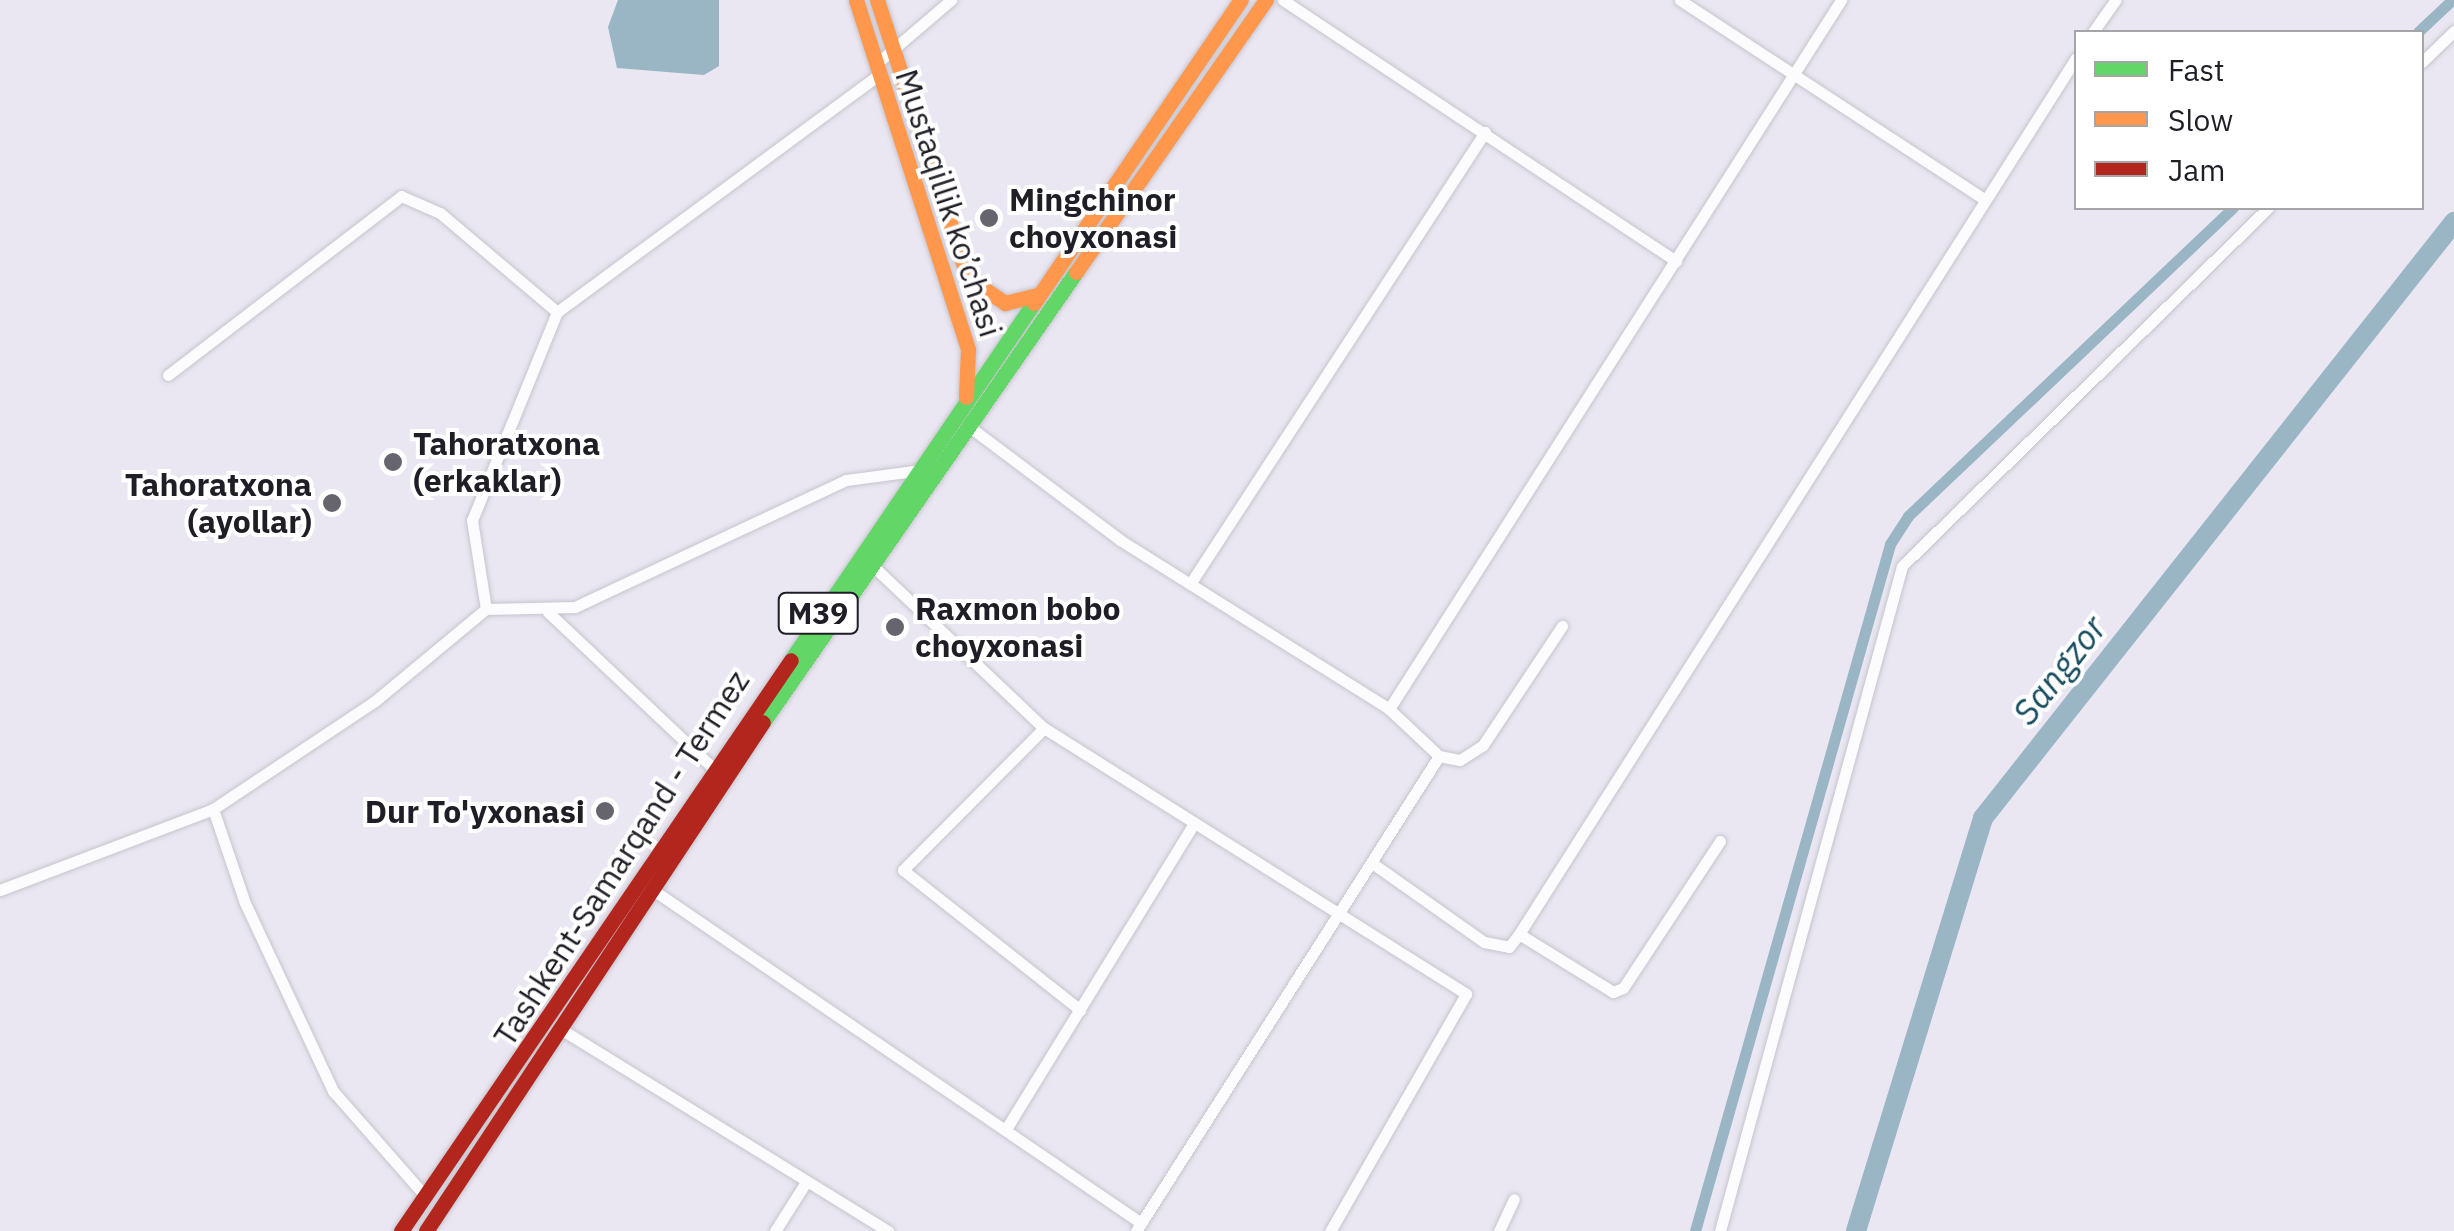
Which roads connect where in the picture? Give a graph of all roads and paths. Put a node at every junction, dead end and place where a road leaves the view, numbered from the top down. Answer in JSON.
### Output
{"nodes":[{"id":1,"x":856,"y":0,"type":"edge"},
{"id":2,"x":877,"y":0,"type":"edge"},
{"id":3,"x":952,"y":0,"type":"edge"},
{"id":4,"x":1242,"y":0,"type":"edge"},
{"id":5,"x":1266,"y":0,"type":"edge"},
{"id":6,"x":1283,"y":0,"type":"edge"},
{"id":7,"x":1680,"y":0,"type":"edge"},
{"id":8,"x":1842,"y":0,"type":"edge"},
{"id":9,"x":2115,"y":0,"type":"edge"},
{"id":10,"x":1228,"y":21,"type":"junction"},
{"id":11,"x":2095,"y":30,"type":"edge"},
{"id":12,"x":2454,"y":31,"type":"edge"},
{"id":13,"x":1243,"y":34,"type":"junction"},
{"id":14,"x":894,"y":54,"type":"junction"},
{"id":15,"x":2424,"y":60,"type":"edge"},
{"id":16,"x":2074,"y":61,"type":"edge"},
{"id":17,"x":878,"y":69,"type":"junction"},
{"id":18,"x":1793,"y":75,"type":"junction"},
{"id":19,"x":1485,"y":132,"type":"junction"},
{"id":20,"x":1984,"y":199,"type":"junction"},
{"id":21,"x":2266,"y":210,"type":"edge"},
{"id":22,"x":1676,"y":260,"type":"junction"},
{"id":23,"x":1047,"y":286,"type":"junction"},
{"id":24,"x":556,"y":312,"type":"junction"},
{"id":25,"x":168,"y":375,"type":"dead end"},
{"id":26,"x":954,"y":422,"type":"junction"},
{"id":27,"x":971,"y":428,"type":"junction"},
{"id":28,"x":921,"y":470,"type":"junction"},
{"id":29,"x":873,"y":566,"type":"junction"},
{"id":30,"x":1190,"y":584,"type":"junction"},
{"id":31,"x":486,"y":608,"type":"junction"},
{"id":32,"x":548,"y":612,"type":"junction"},
{"id":33,"x":1562,"y":626,"type":"dead end"},
{"id":34,"x":1389,"y":709,"type":"junction"},
{"id":35,"x":1044,"y":728,"type":"junction"},
{"id":36,"x":1439,"y":756,"type":"junction"},
{"id":37,"x":712,"y":767,"type":"junction"},
{"id":38,"x":213,"y":809,"type":"junction"},
{"id":39,"x":1193,"y":825,"type":"junction"},
{"id":40,"x":1720,"y":842,"type":"dead end"},
{"id":41,"x":1372,"y":863,"type":"junction"},
{"id":42,"x":0,"y":890,"type":"edge"},
{"id":43,"x":656,"y":892,"type":"junction"},
{"id":44,"x":1338,"y":913,"type":"junction"},
{"id":45,"x":1519,"y":934,"type":"junction"},
{"id":46,"x":1080,"y":1010,"type":"junction"},
{"id":47,"x":564,"y":1031,"type":"junction"},
{"id":48,"x":1006,"y":1129,"type":"junction"},
{"id":49,"x":806,"y":1182,"type":"junction"},
{"id":50,"x":426,"y":1197,"type":"junction"},
{"id":51,"x":1514,"y":1200,"type":"dead end"},
{"id":52,"x":1139,"y":1227,"type":"edge"},
{"id":53,"x":401,"y":1231,"type":"edge"},
{"id":54,"x":426,"y":1231,"type":"edge"},
{"id":55,"x":775,"y":1231,"type":"edge"},
{"id":56,"x":888,"y":1231,"type":"edge"},
{"id":57,"x":1330,"y":1231,"type":"edge"},
{"id":58,"x":1499,"y":1231,"type":"edge"},
{"id":59,"x":1720,"y":1231,"type":"edge"}],
"edges":[{"from":1,"to":17,"type":"main road","name":"Mustaqillik ko’chasi"},
{"from":2,"to":14,"type":"main road","name":"Mustaqillik ko’chasi"},
{"from":3,"to":14,"type":"street"},
{"from":4,"to":10,"type":"main road","name":"Tashkent-Samarqand - Termez","number":"M39"},
{"from":5,"to":13,"type":"main road","name":"Tashkent-Samarqand - Termez","number":"M39"},
{"from":6,"to":19,"type":"street"},
{"from":7,"to":18,"type":"street"},
{"from":8,"to":18,"type":"street"},
{"from":9,"to":11,"type":"street"},
{"from":10,"to":13,"type":"main road"},
{"from":10,"to":23,"type":"main road","name":"Tashkent-Samarqand - Termez","number":"M39"},
{"from":12,"to":15,"type":"street"},
{"from":13,"to":27,"type":"main road","name":"Tashkent-Samarqand - Termez","number":"M39"},
{"from":14,"to":17,"type":"street"},
{"from":14,"to":23,"type":"main road","name":"Mustaqillik ko’chasi"},
{"from":16,"to":20,"type":"street"},
{"from":17,"to":24,"type":"street"},
{"from":17,"to":26,"type":"main road","name":"Mustaqillik ko’chasi"},
{"from":18,"to":20,"type":"street"},
{"from":18,"to":22,"type":"street"},
{"from":19,"to":22,"type":"street"},
{"from":19,"to":30,"type":"street"},
{"from":20,"to":45,"type":"street"},
{"from":21,"to":59,"type":"street"},
{"from":22,"to":34,"type":"street"},
{"from":23,"to":26,"type":"main road","name":"Tashkent-Samarqand - Termez","number":"M39"},
{"from":24,"to":25,"type":"street"},
{"from":24,"to":31,"type":"street"},
{"from":26,"to":28,"type":"main road","name":"Tashkent-Samarqand - Termez","number":"M39"},
{"from":27,"to":29,"type":"main road","name":"Tashkent-Samarqand - Termez","number":"M39"},
{"from":27,"to":30,"type":"street"},
{"from":28,"to":32,"type":"street"},
{"from":28,"to":37,"type":"main road","name":"Tashkent-Samarqand - Termez","number":"M39"},
{"from":29,"to":35,"type":"street"},
{"from":29,"to":43,"type":"main road","name":"Tashkent-Samarqand - Termez","number":"M39"},
{"from":30,"to":34,"type":"street"},
{"from":31,"to":32,"type":"street"},
{"from":31,"to":38,"type":"street"},
{"from":32,"to":37,"type":"street"},
{"from":33,"to":36,"type":"street"},
{"from":34,"to":36,"type":"street"},
{"from":35,"to":39,"type":"street"},
{"from":35,"to":46,"type":"street"},
{"from":36,"to":41,"type":"street"},
{"from":37,"to":50,"type":"main road","name":"Tashkent-Samarqand - Termez","number":"M39"},
{"from":38,"to":42,"type":"street"},
{"from":38,"to":50,"type":"street"},
{"from":39,"to":44,"type":"street"},
{"from":39,"to":46,"type":"street"},
{"from":40,"to":45,"type":"street"},
{"from":41,"to":44,"type":"street"},
{"from":41,"to":45,"type":"street"},
{"from":43,"to":47,"type":"main road","name":"Tashkent-Samarqand - Termez","number":"M39"},
{"from":43,"to":48,"type":"street"},
{"from":44,"to":52,"type":"street"},
{"from":44,"to":57,"type":"street"},
{"from":46,"to":48,"type":"street"},
{"from":47,"to":49,"type":"street"},
{"from":47,"to":54,"type":"main road","name":"Tashkent-Samarqand - Termez","number":"M39"},
{"from":48,"to":52,"type":"street"},
{"from":49,"to":55,"type":"street"},
{"from":49,"to":56,"type":"street"},
{"from":50,"to":53,"type":"main road","name":"Tashkent-Samarqand - Termez","number":"M39"},
{"from":51,"to":58,"type":"street"}]}
